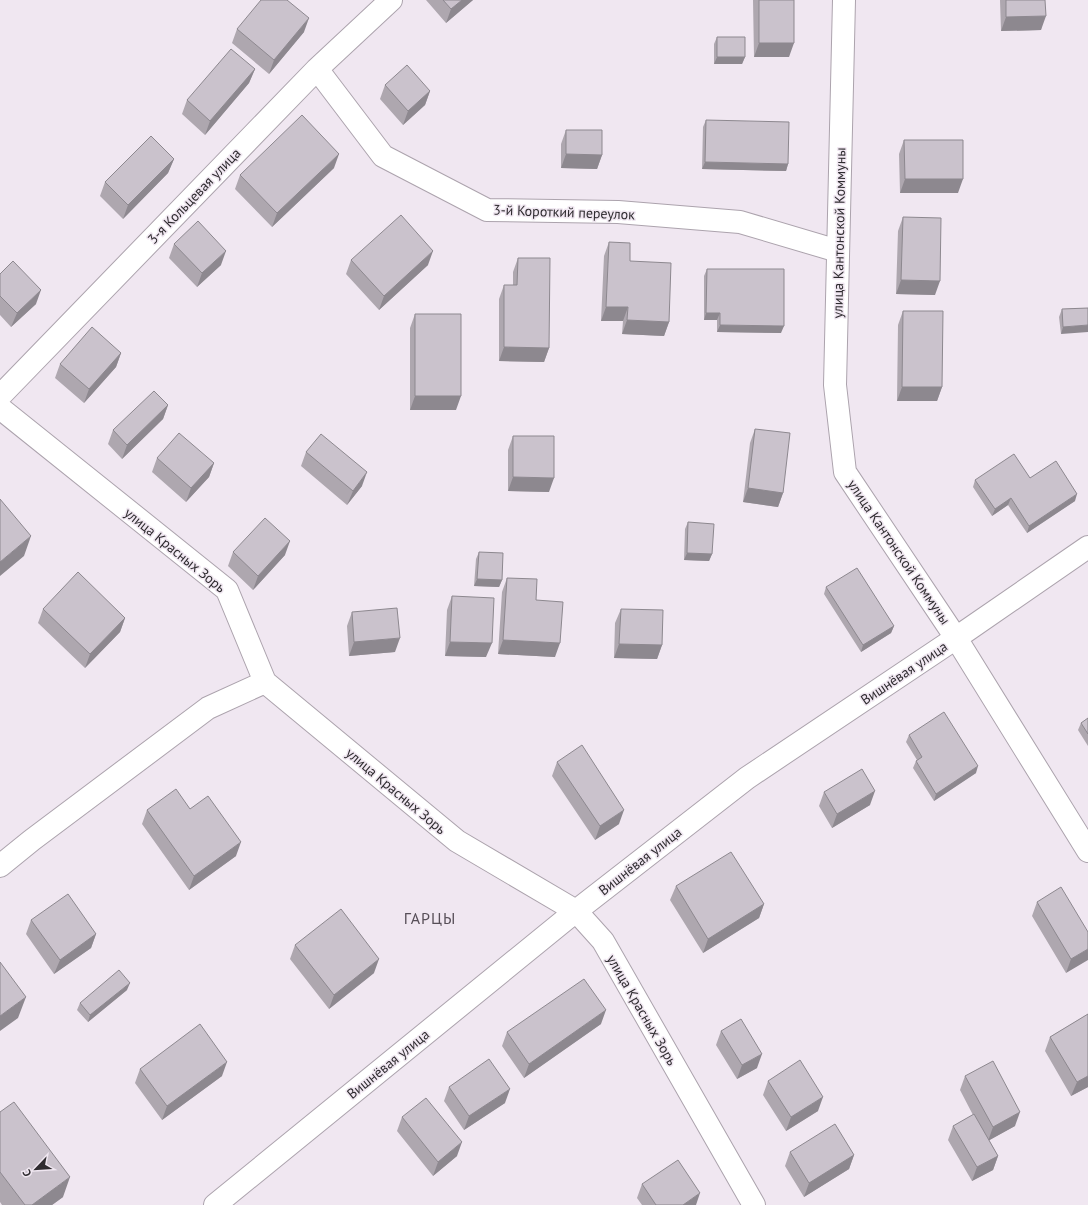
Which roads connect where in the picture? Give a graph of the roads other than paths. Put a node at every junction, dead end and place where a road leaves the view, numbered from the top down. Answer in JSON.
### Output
{"nodes":[{"id":1,"x":391,"y":0,"type":"edge"},
{"id":2,"x":844,"y":0,"type":"edge"},
{"id":3,"x":317,"y":69,"type":"junction"},
{"id":4,"x":838,"y":251,"type":"junction"},
{"id":5,"x":0,"y":396,"type":"edge"},
{"id":6,"x":0,"y":408,"type":"edge"},
{"id":7,"x":1088,"y":547,"type":"edge"},
{"id":8,"x":956,"y":638,"type":"junction"},
{"id":9,"x":265,"y":682,"type":"junction"},
{"id":10,"x":1088,"y":851,"type":"edge"},
{"id":11,"x":0,"y":866,"type":"edge"},
{"id":12,"x":576,"y":911,"type":"junction"},
{"id":13,"x":215,"y":1205,"type":"edge"},
{"id":14,"x":754,"y":1205,"type":"edge"}],
"edges":[{"from":1,"to":3,"type":"street","name":"3-я Кольцевая улица"},
{"from":2,"to":4,"type":"street","name":"улица Кантонской Коммуны"},
{"from":3,"to":4,"type":"street","name":"3-й Короткий переулок"},
{"from":3,"to":5,"type":"street","name":"3-я Кольцевая улица"},
{"from":4,"to":8,"type":"street","name":"улица Кантонской Коммуны"},
{"from":6,"to":9,"type":"street","name":"улица Красных Зорь"},
{"from":7,"to":8,"type":"street","name":"Вишнёвая улица"},
{"from":8,"to":10,"type":"street","name":"улица Кантонской Коммуны"},
{"from":8,"to":12,"type":"street","name":"Вишнёвая улица"},
{"from":9,"to":11,"type":"street"},
{"from":9,"to":12,"type":"street","name":"улица Красных Зорь"},
{"from":12,"to":13,"type":"street","name":"Вишнёвая улица"},
{"from":12,"to":14,"type":"street","name":"улица Красных Зорь"}]}
